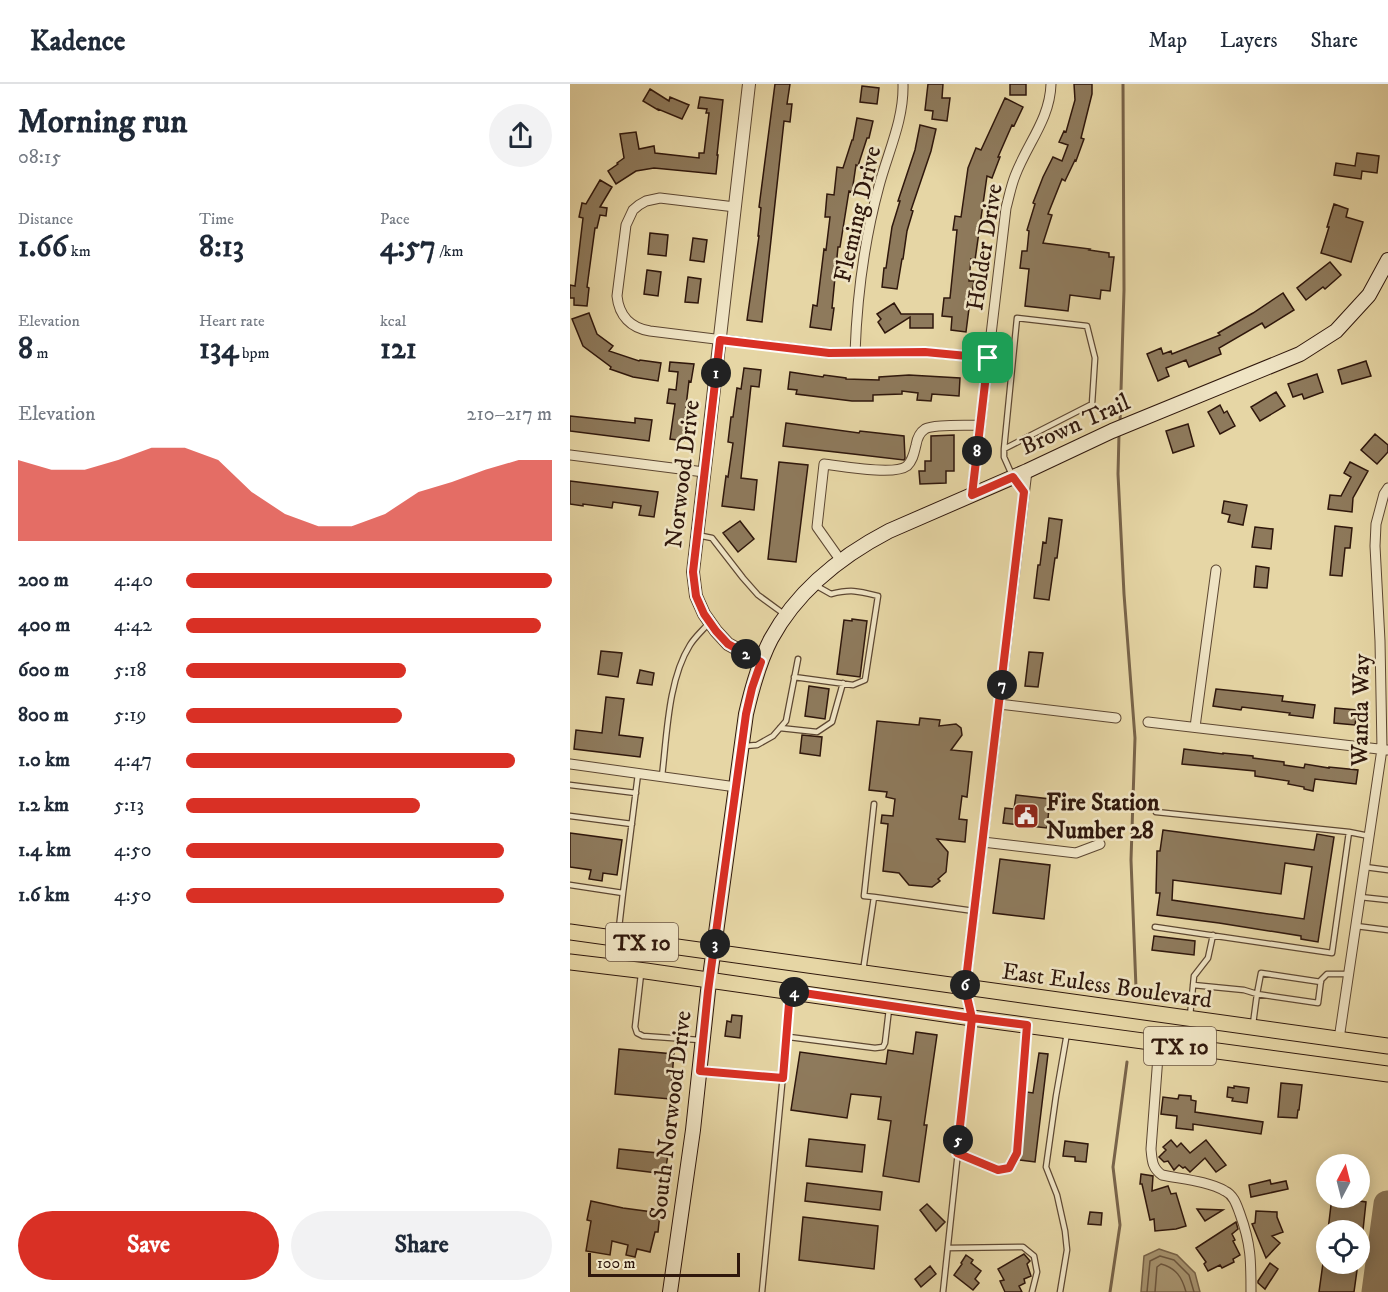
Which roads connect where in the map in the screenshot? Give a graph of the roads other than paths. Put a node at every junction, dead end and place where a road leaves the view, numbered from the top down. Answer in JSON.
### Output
{"nodes":[{"id":1,"x":749,"y":84,"type":"edge"},
{"id":2,"x":903,"y":84,"type":"edge"},
{"id":3,"x":1051,"y":84,"type":"edge"},
{"id":4,"x":735,"y":207,"type":"junction"},
{"id":5,"x":1388,"y":260,"type":"edge"},
{"id":6,"x":720,"y":340,"type":"junction"},
{"id":7,"x":855,"y":353,"type":"junction"},
{"id":8,"x":988,"y":358,"type":"junction"},
{"id":9,"x":980,"y":425,"type":"junction"},
{"id":10,"x":1004,"y":449,"type":"junction"},
{"id":11,"x":570,"y":455,"type":"edge"},
{"id":12,"x":1027,"y":471,"type":"junction"},
{"id":13,"x":704,"y":472,"type":"junction"},
{"id":14,"x":1013,"y":477,"type":"junction"},
{"id":15,"x":1388,"y":488,"type":"edge"},
{"id":16,"x":1024,"y":492,"type":"junction"},
{"id":17,"x":972,"y":495,"type":"junction"},
{"id":18,"x":697,"y":535,"type":"junction"},
{"id":19,"x":841,"y":561,"type":"junction"},
{"id":20,"x":1216,"y":570,"type":"dead end"},
{"id":21,"x":813,"y":584,"type":"junction"},
{"id":22,"x":786,"y":615,"type":"junction"},
{"id":23,"x":710,"y":622,"type":"junction"},
{"id":24,"x":798,"y":659,"type":"dead end"},
{"id":25,"x":761,"y":662,"type":"junction"},
{"id":26,"x":794,"y":677,"type":"junction"},
{"id":27,"x":843,"y":683,"type":"junction"},
{"id":28,"x":999,"y":704,"type":"junction"},
{"id":29,"x":1116,"y":718,"type":"dead end"},
{"id":30,"x":1148,"y":722,"type":"dead end"},
{"id":31,"x":1195,"y":727,"type":"junction"},
{"id":32,"x":780,"y":728,"type":"junction"},
{"id":33,"x":742,"y":746,"type":"junction"},
{"id":34,"x":1385,"y":750,"type":"edge"},
{"id":35,"x":570,"y":764,"type":"edge"},
{"id":36,"x":638,"y":773,"type":"junction"},
{"id":37,"x":662,"y":776,"type":"junction"},
{"id":38,"x":570,"y":785,"type":"edge"},
{"id":39,"x":736,"y":788,"type":"junction"},
{"id":40,"x":636,"y":793,"type":"junction"},
{"id":41,"x":874,"y":804,"type":"dead end"},
{"id":42,"x":1156,"y":812,"type":"dead end"},
{"id":43,"x":570,"y":816,"type":"edge"},
{"id":44,"x":632,"y":824,"type":"junction"},
{"id":45,"x":1349,"y":832,"type":"junction"},
{"id":46,"x":1369,"y":836,"type":"junction"},
{"id":47,"x":983,"y":842,"type":"junction"},
{"id":48,"x":1100,"y":844,"type":"dead end"},
{"id":49,"x":1365,"y":867,"type":"junction"},
{"id":50,"x":1388,"y":870,"type":"edge"},
{"id":51,"x":570,"y":885,"type":"edge"},
{"id":52,"x":622,"y":893,"type":"junction"},
{"id":53,"x":874,"y":897,"type":"junction"},
{"id":54,"x":1360,"y":897,"type":"junction"},
{"id":55,"x":1388,"y":900,"type":"edge"},
{"id":56,"x":975,"y":911,"type":"junction"},
{"id":57,"x":1356,"y":926,"type":"junction"},
{"id":58,"x":1155,"y":927,"type":"dead end"},
{"id":59,"x":1388,"y":930,"type":"edge"},
{"id":60,"x":570,"y":932,"type":"edge"},
{"id":61,"x":1213,"y":935,"type":"junction"},
{"id":62,"x":617,"y":939,"type":"junction"},
{"id":63,"x":714,"y":951,"type":"junction"},
{"id":64,"x":570,"y":962,"type":"edge"},
{"id":65,"x":642,"y":970,"type":"junction"},
{"id":66,"x":863,"y":974,"type":"junction"},
{"id":67,"x":1348,"y":974,"type":"junction"},
{"id":68,"x":710,"y":980,"type":"junction"},
{"id":69,"x":1321,"y":982,"type":"junction"},
{"id":70,"x":1193,"y":985,"type":"junction"},
{"id":71,"x":965,"y":988,"type":"junction"},
{"id":72,"x":790,"y":991,"type":"junction"},
{"id":73,"x":1257,"y":994,"type":"junction"},
{"id":74,"x":889,"y":1006,"type":"junction"},
{"id":75,"x":972,"y":1018,"type":"junction"},
{"id":76,"x":1189,"y":1019,"type":"junction"},
{"id":77,"x":1027,"y":1025,"type":"junction"},
{"id":78,"x":1253,"y":1028,"type":"junction"},
{"id":79,"x":1067,"y":1031,"type":"junction"},
{"id":80,"x":787,"y":1033,"type":"junction"},
{"id":81,"x":1339,"y":1039,"type":"junction"},
{"id":82,"x":703,"y":1041,"type":"junction"},
{"id":83,"x":1159,"y":1043,"type":"junction"},
{"id":84,"x":1388,"y":1046,"type":"edge"},
{"id":85,"x":700,"y":1071,"type":"junction"},
{"id":86,"x":1388,"y":1074,"type":"edge"},
{"id":87,"x":783,"y":1078,"type":"junction"},
{"id":88,"x":957,"y":1153,"type":"junction"},
{"id":89,"x":948,"y":1248,"type":"junction"},
{"id":90,"x":670,"y":1292,"type":"edge"},
{"id":91,"x":762,"y":1292,"type":"edge"},
{"id":92,"x":943,"y":1292,"type":"edge"},
{"id":93,"x":1032,"y":1292,"type":"edge"},
{"id":94,"x":1060,"y":1292,"type":"edge"},
{"id":95,"x":1251,"y":1292,"type":"edge"}],
"edges":[{"from":1,"to":4,"type":"street","name":"Norwood Drive"},
{"from":2,"to":7,"type":"street","name":"Fleming Drive"},
{"from":3,"to":8,"type":"street","name":"Holder Drive"},
{"from":4,"to":6,"type":"street","name":"Norwood Drive"},
{"from":4,"to":6,"type":"street"},
{"from":5,"to":12,"type":"main road","name":"Brown Trail"},
{"from":6,"to":7,"type":"street"},
{"from":6,"to":13,"type":"street","name":"Norwood Drive"},
{"from":7,"to":8,"type":"street"},
{"from":8,"to":9,"type":"street","name":"Holder Drive"},
{"from":9,"to":17,"type":"street","name":"Holder Drive"},
{"from":9,"to":19,"type":"street"},
{"from":10,"to":10,"type":"lane"},
{"from":10,"to":14,"type":"lane"},
{"from":11,"to":13,"type":"street"},
{"from":12,"to":14,"type":"main road","name":"Brown Trail"},
{"from":12,"to":16,"type":"street"},
{"from":13,"to":18,"type":"street","name":"Norwood Drive"},
{"from":14,"to":16,"type":"street"},
{"from":14,"to":17,"type":"main road","name":"Brown Trail"},
{"from":15,"to":34,"type":"street","name":"Wanda Way"},
{"from":16,"to":28,"type":"street"},
{"from":17,"to":19,"type":"main road","name":"Brown Trail"},
{"from":18,"to":22,"type":"lane"},
{"from":18,"to":23,"type":"street","name":"Norwood Drive"},
{"from":19,"to":21,"type":"main road","name":"Brown Trail"},
{"from":20,"to":31,"type":"street"},
{"from":21,"to":22,"type":"main road","name":"Brown Trail"},
{"from":21,"to":27,"type":"lane"},
{"from":22,"to":25,"type":"main road","name":"Brown Trail"},
{"from":23,"to":25,"type":"street","name":"Norwood Drive"},
{"from":23,"to":37,"type":"lane"},
{"from":24,"to":26,"type":"lane"},
{"from":25,"to":33,"type":"main road"},
{"from":26,"to":27,"type":"lane"},
{"from":26,"to":32,"type":"lane"},
{"from":27,"to":32,"type":"lane"},
{"from":28,"to":29,"type":"street"},
{"from":28,"to":47,"type":"street"},
{"from":30,"to":31,"type":"street"},
{"from":31,"to":34,"type":"street"},
{"from":32,"to":33,"type":"lane"},
{"from":33,"to":39,"type":"main road"},
{"from":34,"to":46,"type":"street","name":"Wanda Way"},
{"from":35,"to":36,"type":"street"},
{"from":36,"to":37,"type":"street"},
{"from":36,"to":40,"type":"lane"},
{"from":37,"to":39,"type":"street"},
{"from":38,"to":40,"type":"lane"},
{"from":39,"to":63,"type":"main road"},
{"from":40,"to":44,"type":"lane"},
{"from":41,"to":53,"type":"lane"},
{"from":42,"to":45,"type":"lane"},
{"from":43,"to":44,"type":"lane"},
{"from":44,"to":52,"type":"lane"},
{"from":45,"to":46,"type":"lane"},
{"from":45,"to":61,"type":"lane"},
{"from":46,"to":49,"type":"street","name":"Wanda Way"},
{"from":47,"to":48,"type":"street"},
{"from":47,"to":56,"type":"street"},
{"from":49,"to":50,"type":"lane"},
{"from":49,"to":54,"type":"street","name":"Wanda Way"},
{"from":51,"to":52,"type":"lane"},
{"from":52,"to":62,"type":"lane"},
{"from":53,"to":56,"type":"lane"},
{"from":53,"to":66,"type":"lane"},
{"from":54,"to":55,"type":"lane"},
{"from":54,"to":57,"type":"street","name":"Wanda Way"},
{"from":56,"to":71,"type":"street"},
{"from":57,"to":59,"type":"lane"},
{"from":57,"to":67,"type":"street","name":"Wanda Way"},
{"from":58,"to":61,"type":"lane"},
{"from":60,"to":62,"type":"main road","number":"TX 10"},
{"from":61,"to":70,"type":"lane"},
{"from":62,"to":63,"type":"main road","number":"TX 10"},
{"from":63,"to":66,"type":"main road","name":"East Euless Boulevard","number":"TX 10"},
{"from":63,"to":68,"type":"main road"},
{"from":64,"to":65,"type":"main road","number":"TX 10"},
{"from":65,"to":68,"type":"main road","number":"TX 10"},
{"from":65,"to":82,"type":"lane"},
{"from":66,"to":71,"type":"main road","name":"East Euless Boulevard","number":"TX 10"},
{"from":67,"to":69,"type":"lane"},
{"from":67,"to":81,"type":"street","name":"Wanda Way"},
{"from":68,"to":72,"type":"main road","name":"East Euless Boulevard","number":"TX 10"},
{"from":68,"to":82,"type":"main road","name":"South Norwood Drive"},
{"from":69,"to":73,"type":"lane"},
{"from":69,"to":73,"type":"lane"},
{"from":70,"to":73,"type":"lane"},
{"from":70,"to":76,"type":"lane"},
{"from":71,"to":75,"type":"street"},
{"from":71,"to":76,"type":"main road","name":"East Euless Boulevard","number":"TX 10"},
{"from":72,"to":74,"type":"main road","name":"East Euless Boulevard","number":"TX 10"},
{"from":72,"to":80,"type":"lane"},
{"from":73,"to":78,"type":"lane"},
{"from":74,"to":75,"type":"main road","name":"East Euless Boulevard","number":"TX 10"},
{"from":74,"to":80,"type":"lane"},
{"from":75,"to":77,"type":"main road","name":"East Euless Boulevard","number":"TX 10"},
{"from":75,"to":88,"type":"lane"},
{"from":76,"to":78,"type":"main road","name":"East Euless Boulevard","number":"TX 10"},
{"from":77,"to":79,"type":"main road","name":"East Euless Boulevard","number":"TX 10"},
{"from":77,"to":88,"type":"lane"},
{"from":78,"to":81,"type":"main road","name":"East Euless Boulevard","number":"TX 10"},
{"from":79,"to":83,"type":"main road","name":"East Euless Boulevard","number":"TX 10"},
{"from":79,"to":94,"type":"lane"},
{"from":80,"to":87,"type":"lane"},
{"from":81,"to":84,"type":"main road","name":"East Euless Boulevard","number":"TX 10"},
{"from":82,"to":85,"type":"main road","name":"South Norwood Drive"},
{"from":83,"to":86,"type":"main road","name":"East Euless Boulevard","number":"TX 10"},
{"from":83,"to":95,"type":"street"},
{"from":85,"to":87,"type":"lane"},
{"from":85,"to":90,"type":"main road","name":"South Norwood Drive"},
{"from":87,"to":91,"type":"lane"},
{"from":88,"to":89,"type":"lane"},
{"from":89,"to":92,"type":"lane"},
{"from":89,"to":93,"type":"lane"}]}
